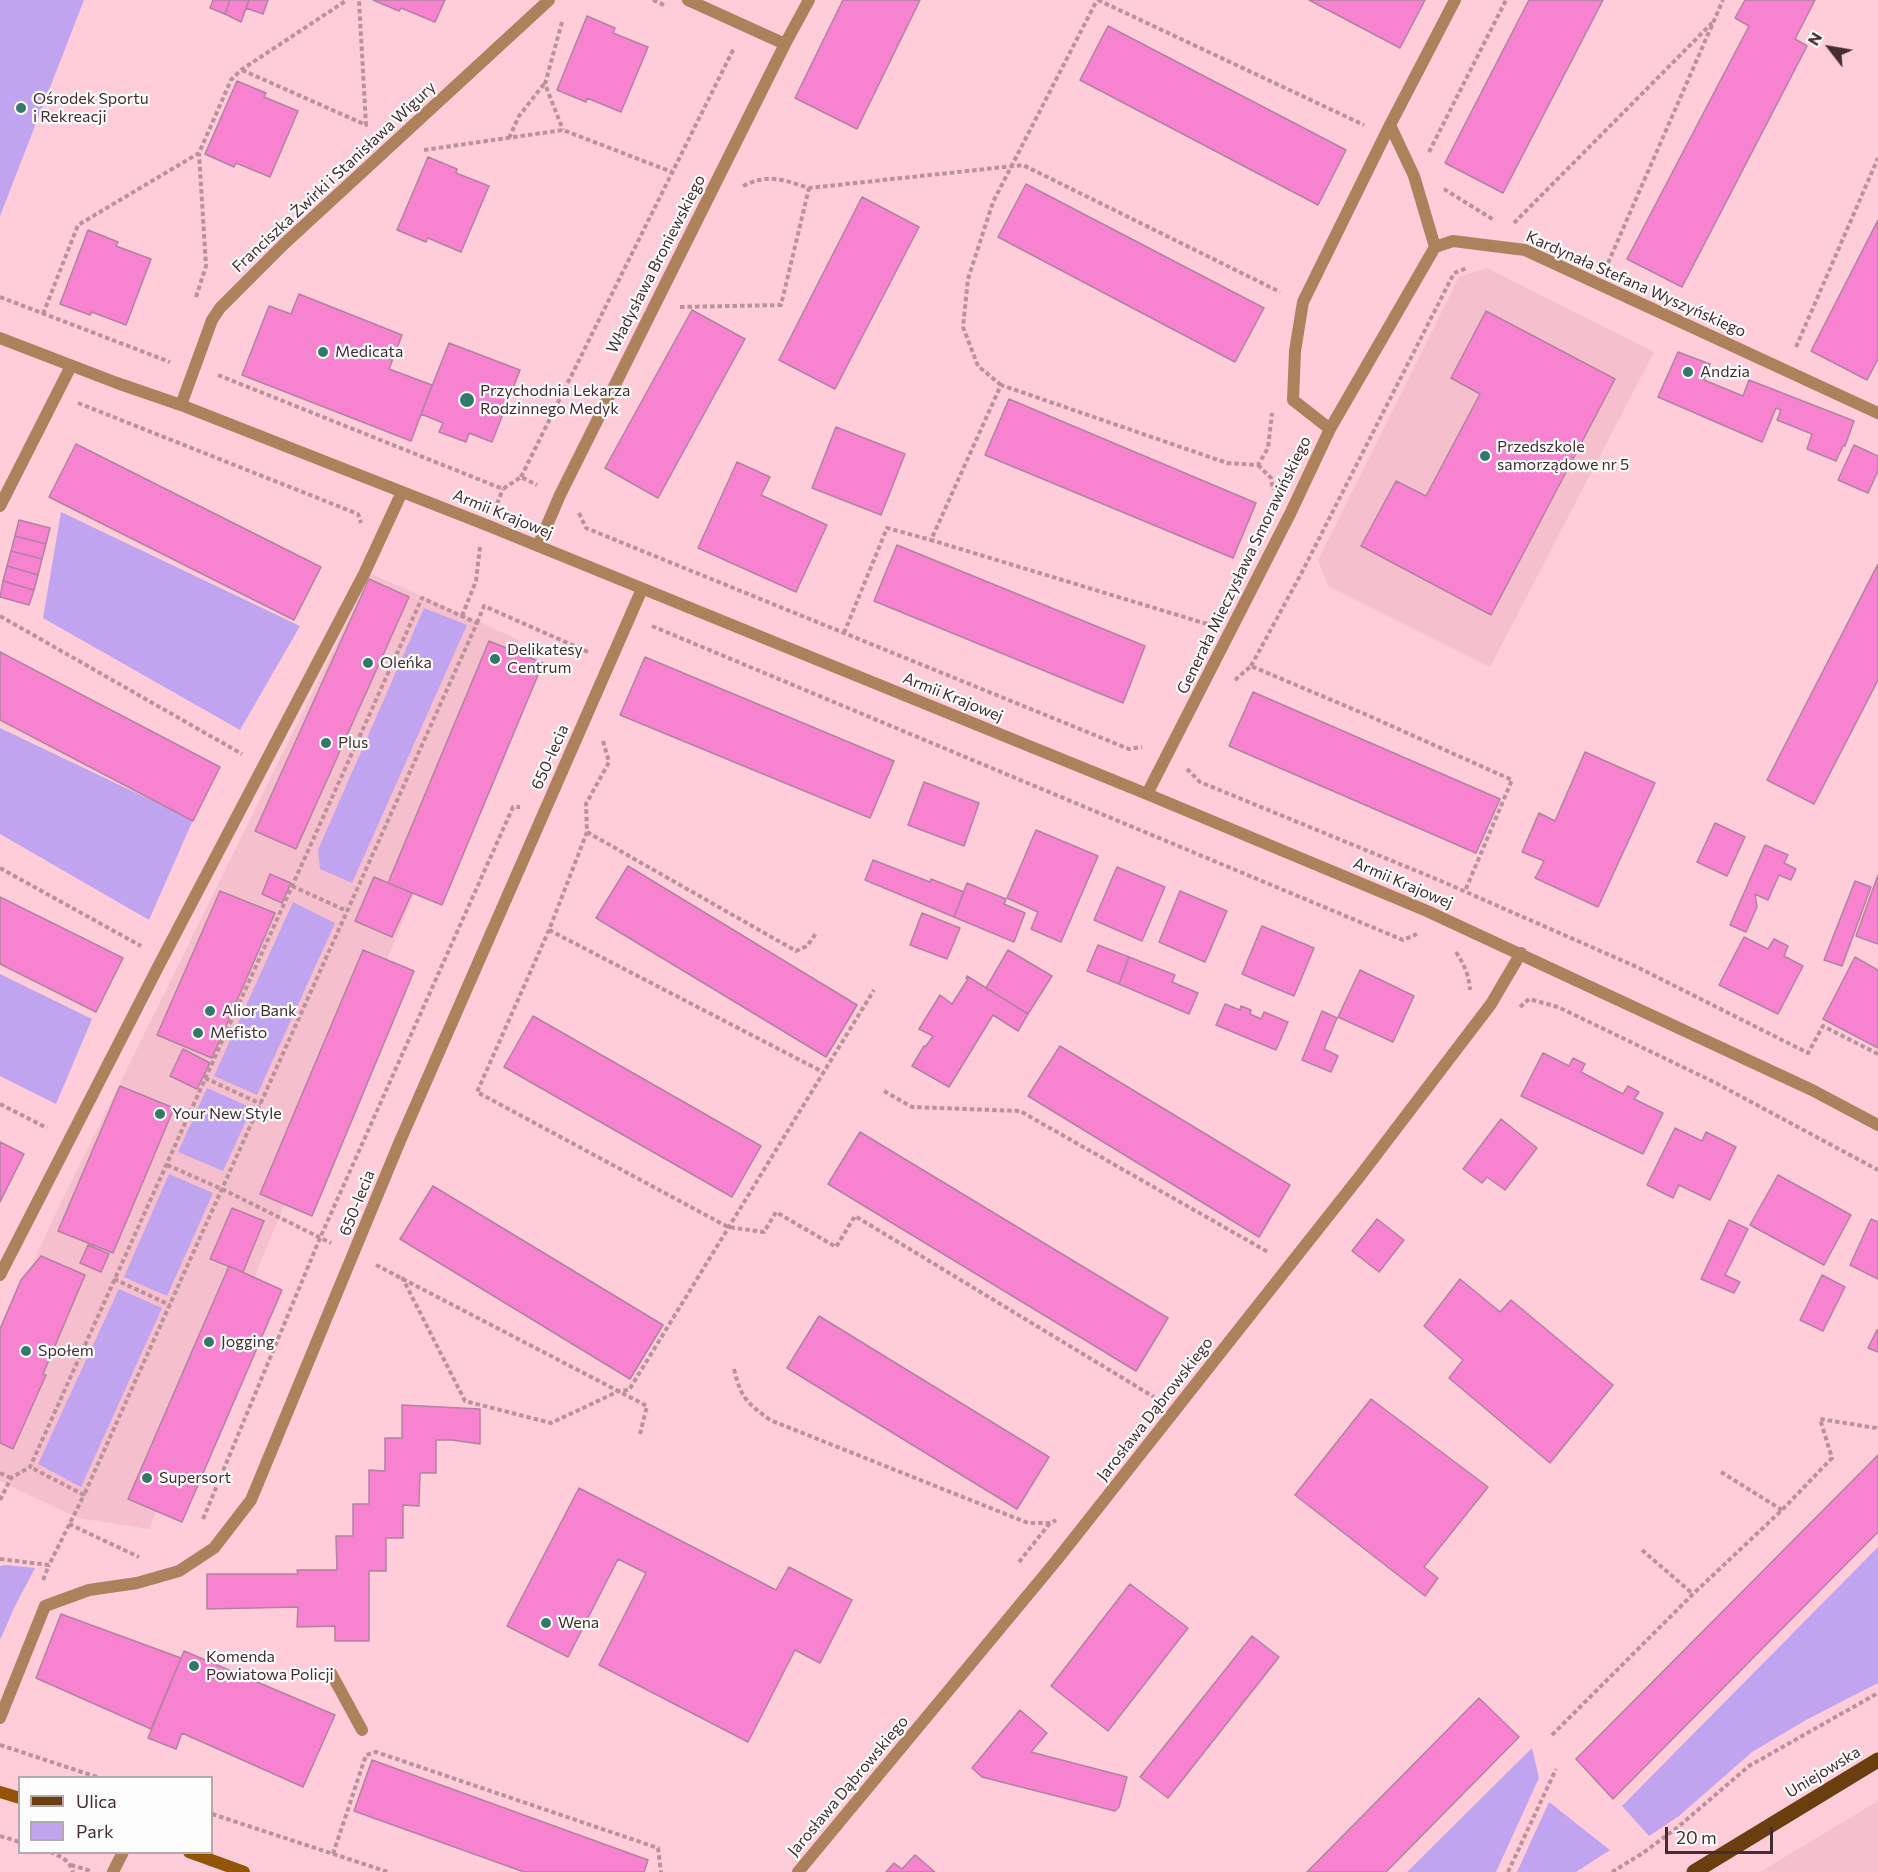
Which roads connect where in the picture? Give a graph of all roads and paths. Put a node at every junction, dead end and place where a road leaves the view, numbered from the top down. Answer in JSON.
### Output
{"nodes":[{"id":1,"x":347,"y":0,"type":"edge"},
{"id":2,"x":359,"y":0,"type":"edge"},
{"id":3,"x":549,"y":0,"type":"edge"},
{"id":4,"x":688,"y":0,"type":"edge"},
{"id":5,"x":809,"y":0,"type":"edge"},
{"id":6,"x":1098,"y":0,"type":"edge"},
{"id":7,"x":1455,"y":0,"type":"edge"},
{"id":8,"x":1506,"y":0,"type":"edge"},
{"id":9,"x":1723,"y":0,"type":"edge"},
{"id":10,"x":562,"y":21,"type":"dead end"},
{"id":11,"x":1712,"y":23,"type":"junction"},
{"id":12,"x":745,"y":26,"type":"junction"},
{"id":13,"x":785,"y":44,"type":"junction"},
{"id":14,"x":241,"y":70,"type":"junction"},
{"id":15,"x":545,"y":84,"type":"junction"},
{"id":16,"x":1390,"y":125,"type":"junction"},
{"id":17,"x":1367,"y":127,"type":"dead end"},
{"id":18,"x":563,"y":130,"type":"junction"},
{"id":19,"x":509,"y":138,"type":"junction"},
{"id":20,"x":416,"y":151,"type":"dead end"},
{"id":21,"x":199,"y":153,"type":"junction"},
{"id":22,"x":1427,"y":157,"type":"dead end"},
{"id":23,"x":1878,"y":158,"type":"edge"},
{"id":24,"x":1012,"y":167,"type":"junction"},
{"id":25,"x":672,"y":172,"type":"junction"},
{"id":26,"x":1438,"y":185,"type":"dead end"},
{"id":27,"x":741,"y":187,"type":"dead end"},
{"id":28,"x":809,"y":188,"type":"junction"},
{"id":29,"x":1499,"y":223,"type":"junction"},
{"id":30,"x":1497,"y":245,"type":"junction"},
{"id":31,"x":1435,"y":248,"type":"junction"},
{"id":32,"x":1598,"y":282,"type":"junction"},
{"id":33,"x":1283,"y":294,"type":"dead end"},
{"id":34,"x":0,"y":297,"type":"edge"},
{"id":35,"x":195,"y":298,"type":"dead end"},
{"id":36,"x":678,"y":307,"type":"dead end"},
{"id":37,"x":43,"y":314,"type":"junction"},
{"id":38,"x":0,"y":338,"type":"edge"},
{"id":39,"x":70,"y":366,"type":"junction"},
{"id":40,"x":195,"y":366,"type":"junction"},
{"id":41,"x":1787,"y":370,"type":"junction"},
{"id":42,"x":1001,"y":385,"type":"junction"},
{"id":43,"x":73,"y":401,"type":"dead end"},
{"id":44,"x":181,"y":405,"type":"junction"},
{"id":45,"x":1272,"y":412,"type":"dead end"},
{"id":46,"x":1878,"y":413,"type":"edge"},
{"id":47,"x":1330,"y":429,"type":"junction"},
{"id":48,"x":521,"y":477,"type":"junction"},
{"id":49,"x":402,"y":492,"type":"junction"},
{"id":50,"x":560,"y":495,"type":"junction"},
{"id":51,"x":0,"y":506,"type":"edge"},
{"id":52,"x":364,"y":531,"type":"dead end"},
{"id":53,"x":931,"y":540,"type":"junction"},
{"id":54,"x":538,"y":546,"type":"junction"},
{"id":55,"x":642,"y":589,"type":"junction"},
{"id":56,"x":0,"y":616,"type":"edge"},
{"id":57,"x":477,"y":623,"type":"junction"},
{"id":58,"x":1209,"y":625,"type":"dead end"},
{"id":59,"x":844,"y":633,"type":"junction"},
{"id":60,"x":647,"y":636,"type":"dead end"},
{"id":61,"x":1251,"y":666,"type":"junction"},
{"id":62,"x":601,"y":682,"type":"junction"},
{"id":63,"x":1229,"y":686,"type":"dead end"},
{"id":64,"x":602,"y":738,"type":"dead end"},
{"id":65,"x":1148,"y":738,"type":"dead end"},
{"id":66,"x":1141,"y":746,"type":"junction"},
{"id":67,"x":248,"y":758,"type":"dead end"},
{"id":68,"x":1166,"y":758,"type":"junction"},
{"id":69,"x":1147,"y":794,"type":"junction"},
{"id":70,"x":529,"y":807,"type":"dead end"},
{"id":71,"x":587,"y":832,"type":"junction"},
{"id":72,"x":0,"y":868,"type":"edge"},
{"id":73,"x":292,"y":886,"type":"junction"},
{"id":74,"x":1465,"y":891,"type":"junction"},
{"id":75,"x":347,"y":911,"type":"junction"},
{"id":76,"x":549,"y":930,"type":"junction"},
{"id":77,"x":817,"y":932,"type":"dead end"},
{"id":78,"x":1425,"y":937,"type":"dead end"},
{"id":79,"x":1453,"y":949,"type":"dead end"},
{"id":80,"x":150,"y":951,"type":"dead end"},
{"id":81,"x":1521,"y":953,"type":"junction"},
{"id":82,"x":874,"y":990,"type":"dead end"},
{"id":83,"x":1470,"y":994,"type":"dead end"},
{"id":84,"x":1516,"y":1011,"type":"dead end"},
{"id":85,"x":1878,"y":1054,"type":"edge"},
{"id":86,"x":823,"y":1072,"type":"junction"},
{"id":87,"x":205,"y":1078,"type":"junction"},
{"id":88,"x":884,"y":1091,"type":"dead end"},
{"id":89,"x":0,"y":1104,"type":"edge"},
{"id":90,"x":261,"y":1104,"type":"junction"},
{"id":91,"x":1878,"y":1125,"type":"edge"},
{"id":92,"x":48,"y":1128,"type":"dead end"},
{"id":93,"x":166,"y":1165,"type":"junction"},
{"id":94,"x":1878,"y":1170,"type":"edge"},
{"id":95,"x":222,"y":1190,"type":"junction"},
{"id":96,"x":728,"y":1227,"type":"junction"},
{"id":97,"x":321,"y":1238,"type":"junction"},
{"id":98,"x":354,"y":1254,"type":"junction"},
{"id":99,"x":1261,"y":1261,"type":"dead end"},
{"id":100,"x":0,"y":1275,"type":"edge"},
{"id":101,"x":402,"y":1277,"type":"junction"},
{"id":102,"x":114,"y":1279,"type":"junction"},
{"id":103,"x":170,"y":1305,"type":"junction"},
{"id":104,"x":734,"y":1369,"type":"dead end"},
{"id":105,"x":619,"y":1391,"type":"junction"},
{"id":106,"x":1156,"y":1399,"type":"dead end"},
{"id":107,"x":1878,"y":1430,"type":"edge"},
{"id":108,"x":640,"y":1434,"type":"dead end"},
{"id":109,"x":30,"y":1467,"type":"junction"},
{"id":110,"x":1721,"y":1472,"type":"dead end"},
{"id":111,"x":0,"y":1473,"type":"edge"},
{"id":112,"x":11,"y":1478,"type":"junction"},
{"id":113,"x":84,"y":1495,"type":"junction"},
{"id":114,"x":0,"y":1500,"type":"edge"},
{"id":115,"x":1782,"y":1510,"type":"junction"},
{"id":116,"x":1059,"y":1518,"type":"dead end"},
{"id":117,"x":202,"y":1520,"type":"dead end"},
{"id":118,"x":69,"y":1524,"type":"junction"},
{"id":119,"x":1642,"y":1550,"type":"dead end"},
{"id":120,"x":0,"y":1559,"type":"edge"},
{"id":121,"x":143,"y":1559,"type":"dead end"},
{"id":122,"x":1694,"y":1594,"type":"junction"},
{"id":123,"x":331,"y":1673,"type":"dead end"},
{"id":124,"x":1878,"y":1694,"type":"edge"},
{"id":125,"x":0,"y":1718,"type":"edge"},
{"id":126,"x":362,"y":1730,"type":"dead end"},
{"id":127,"x":1552,"y":1735,"type":"dead end"},
{"id":128,"x":0,"y":1745,"type":"edge"},
{"id":129,"x":1878,"y":1760,"type":"edge"},
{"id":130,"x":1556,"y":1769,"type":"dead end"},
{"id":131,"x":94,"y":1776,"type":"edge"},
{"id":132,"x":0,"y":1792,"type":"edge"},
{"id":133,"x":18,"y":1797,"type":"edge"},
{"id":134,"x":213,"y":1814,"type":"edge"},
{"id":135,"x":0,"y":1836,"type":"edge"},
{"id":136,"x":18,"y":1841,"type":"edge"},
{"id":137,"x":54,"y":1854,"type":"edge"},
{"id":138,"x":122,"y":1854,"type":"edge"},
{"id":139,"x":194,"y":1854,"type":"edge"},
{"id":140,"x":333,"y":1854,"type":"junction"},
{"id":141,"x":71,"y":1865,"type":"junction"},
{"id":142,"x":72,"y":1872,"type":"edge"},
{"id":143,"x":94,"y":1872,"type":"edge"},
{"id":144,"x":113,"y":1872,"type":"edge"},
{"id":145,"x":243,"y":1872,"type":"edge"},
{"id":146,"x":388,"y":1872,"type":"edge"},
{"id":147,"x":661,"y":1872,"type":"edge"},
{"id":148,"x":798,"y":1872,"type":"edge"},
{"id":149,"x":1508,"y":1872,"type":"edge"},
{"id":150,"x":1612,"y":1872,"type":"edge"},
{"id":151,"x":1694,"y":1872,"type":"edge"}],
"edges":[{"from":1,"to":14,"type":"path"},
{"from":2,"to":14,"type":"path"},
{"from":3,"to":40,"type":"street","name":"Franciszka Żwirki i Stanisława Wigury"},
{"from":4,"to":12,"type":"street"},
{"from":5,"to":13,"type":"street","name":"Władysława Broniewskiego"},
{"from":6,"to":17,"type":"path"},
{"from":6,"to":24,"type":"path"},
{"from":7,"to":16,"type":"street","name":"Generała Mieczysława Smorawińskiego"},
{"from":8,"to":22,"type":"path"},
{"from":9,"to":11,"type":"path"},
{"from":10,"to":15,"type":"path"},
{"from":11,"to":29,"type":"path"},
{"from":11,"to":32,"type":"path"},
{"from":12,"to":13,"type":"street"},
{"from":12,"to":25,"type":"path"},
{"from":13,"to":50,"type":"street","name":"Władysława Broniewskiego"},
{"from":14,"to":21,"type":"path"},
{"from":15,"to":18,"type":"path"},
{"from":15,"to":19,"type":"path"},
{"from":16,"to":31,"type":"street"},
{"from":16,"to":47,"type":"street","name":"Generała Mieczysława Smorawińskiego"},
{"from":18,"to":19,"type":"path"},
{"from":18,"to":25,"type":"path"},
{"from":19,"to":20,"type":"path"},
{"from":21,"to":35,"type":"path"},
{"from":21,"to":37,"type":"path"},
{"from":23,"to":41,"type":"path"},
{"from":24,"to":28,"type":"path"},
{"from":24,"to":33,"type":"path"},
{"from":24,"to":42,"type":"path"},
{"from":25,"to":48,"type":"path"},
{"from":26,"to":29,"type":"path"},
{"from":27,"to":28,"type":"path"},
{"from":28,"to":36,"type":"path"},
{"from":29,"to":30,"type":"path"},
{"from":30,"to":31,"type":"street","name":"Kardynała Stefana Wyszyńskiego"},
{"from":30,"to":32,"type":"street","name":"Kardynała Stefana Wyszyńskiego"},
{"from":30,"to":61,"type":"path"},
{"from":31,"to":47,"type":"street"},
{"from":32,"to":41,"type":"street","name":"Kardynała Stefana Wyszyńskiego"},
{"from":34,"to":37,"type":"path"},
{"from":37,"to":40,"type":"path"},
{"from":38,"to":39,"type":"street","name":"Armii Krajowej"},
{"from":39,"to":44,"type":"street","name":"Armii Krajowej"},
{"from":39,"to":51,"type":"street"},
{"from":40,"to":44,"type":"street","name":"Franciszka Żwirki i Stanisława Wigury"},
{"from":40,"to":48,"type":"path"},
{"from":41,"to":46,"type":"street","name":"Kardynała Stefana Wyszyńskiego"},
{"from":42,"to":45,"type":"path"},
{"from":42,"to":53,"type":"path"},
{"from":43,"to":52,"type":"path"},
{"from":44,"to":49,"type":"street","name":"Armii Krajowej"},
{"from":47,"to":68,"type":"street","name":"Generała Mieczysława Smorawińskiego"},
{"from":48,"to":50,"type":"path"},
{"from":49,"to":54,"type":"street","name":"Armii Krajowej"},
{"from":49,"to":100,"type":"street"},
{"from":50,"to":54,"type":"street","name":"Władysława Broniewskiego"},
{"from":50,"to":59,"type":"path"},
{"from":53,"to":58,"type":"path"},
{"from":53,"to":59,"type":"path"},
{"from":54,"to":55,"type":"street","name":"Armii Krajowej"},
{"from":55,"to":62,"type":"street","name":"650-lecia"},
{"from":55,"to":69,"type":"street","name":"Armii Krajowej"},
{"from":56,"to":67,"type":"path"},
{"from":57,"to":62,"type":"path"},
{"from":57,"to":73,"type":"path"},
{"from":57,"to":75,"type":"path"},
{"from":59,"to":66,"type":"path"},
{"from":60,"to":78,"type":"path"},
{"from":61,"to":63,"type":"path"},
{"from":61,"to":74,"type":"path"},
{"from":62,"to":98,"type":"street","name":"650-lecia"},
{"from":64,"to":71,"type":"path"},
{"from":65,"to":66,"type":"path"},
{"from":66,"to":68,"type":"path"},
{"from":68,"to":69,"type":"street","name":"Generała Mieczysława Smorawińskiego"},
{"from":68,"to":74,"type":"path"},
{"from":69,"to":81,"type":"street","name":"Armii Krajowej"},
{"from":70,"to":97,"type":"path"},
{"from":71,"to":76,"type":"path"},
{"from":71,"to":77,"type":"path"},
{"from":72,"to":80,"type":"path"},
{"from":73,"to":75,"type":"path"},
{"from":73,"to":87,"type":"path"},
{"from":74,"to":85,"type":"path"},
{"from":75,"to":90,"type":"path"},
{"from":76,"to":86,"type":"path"},
{"from":76,"to":96,"type":"path"},
{"from":79,"to":83,"type":"path"},
{"from":81,"to":91,"type":"street","name":"Armii Krajowej"},
{"from":81,"to":148,"type":"street","name":"Jarosława Dąbrowskiego"},
{"from":82,"to":86,"type":"path"},
{"from":84,"to":94,"type":"path"},
{"from":86,"to":96,"type":"path"},
{"from":87,"to":90,"type":"path"},
{"from":87,"to":93,"type":"path"},
{"from":88,"to":99,"type":"path"},
{"from":89,"to":92,"type":"path"},
{"from":90,"to":95,"type":"path"},
{"from":93,"to":95,"type":"path"},
{"from":93,"to":102,"type":"path"},
{"from":95,"to":97,"type":"path"},
{"from":95,"to":103,"type":"path"},
{"from":96,"to":105,"type":"path"},
{"from":96,"to":106,"type":"path"},
{"from":97,"to":98,"type":"path"},
{"from":97,"to":117,"type":"path"},
{"from":98,"to":101,"type":"path"},
{"from":98,"to":125,"type":"street","name":"650-lecia"},
{"from":101,"to":105,"type":"path"},
{"from":101,"to":105,"type":"path"},
{"from":102,"to":103,"type":"path"},
{"from":102,"to":109,"type":"path"},
{"from":103,"to":113,"type":"path"},
{"from":104,"to":116,"type":"path"},
{"from":105,"to":108,"type":"path"},
{"from":107,"to":115,"type":"path"},
{"from":109,"to":112,"type":"path"},
{"from":109,"to":113,"type":"path"},
{"from":110,"to":115,"type":"path"},
{"from":111,"to":112,"type":"path"},
{"from":112,"to":114,"type":"path"},
{"from":113,"to":118,"type":"path"},
{"from":115,"to":122,"type":"path"},
{"from":118,"to":120,"type":"path"},
{"from":118,"to":121,"type":"path"},
{"from":119,"to":122,"type":"path"},
{"from":122,"to":127,"type":"path"},
{"from":123,"to":126,"type":"street"},
{"from":124,"to":150,"type":"path"},
{"from":128,"to":131,"type":"path"},
{"from":129,"to":151,"type":"main road","name":"Uniejowska"},
{"from":130,"to":149,"type":"path"},
{"from":132,"to":133,"type":"street"},
{"from":134,"to":140,"type":"path"},
{"from":135,"to":136,"type":"path"},
{"from":137,"to":141,"type":"path"},
{"from":138,"to":144,"type":"street"},
{"from":139,"to":145,"type":"street"},
{"from":140,"to":146,"type":"path"},
{"from":140,"to":147,"type":"path"},
{"from":141,"to":142,"type":"path"},
{"from":141,"to":143,"type":"path"}]}
